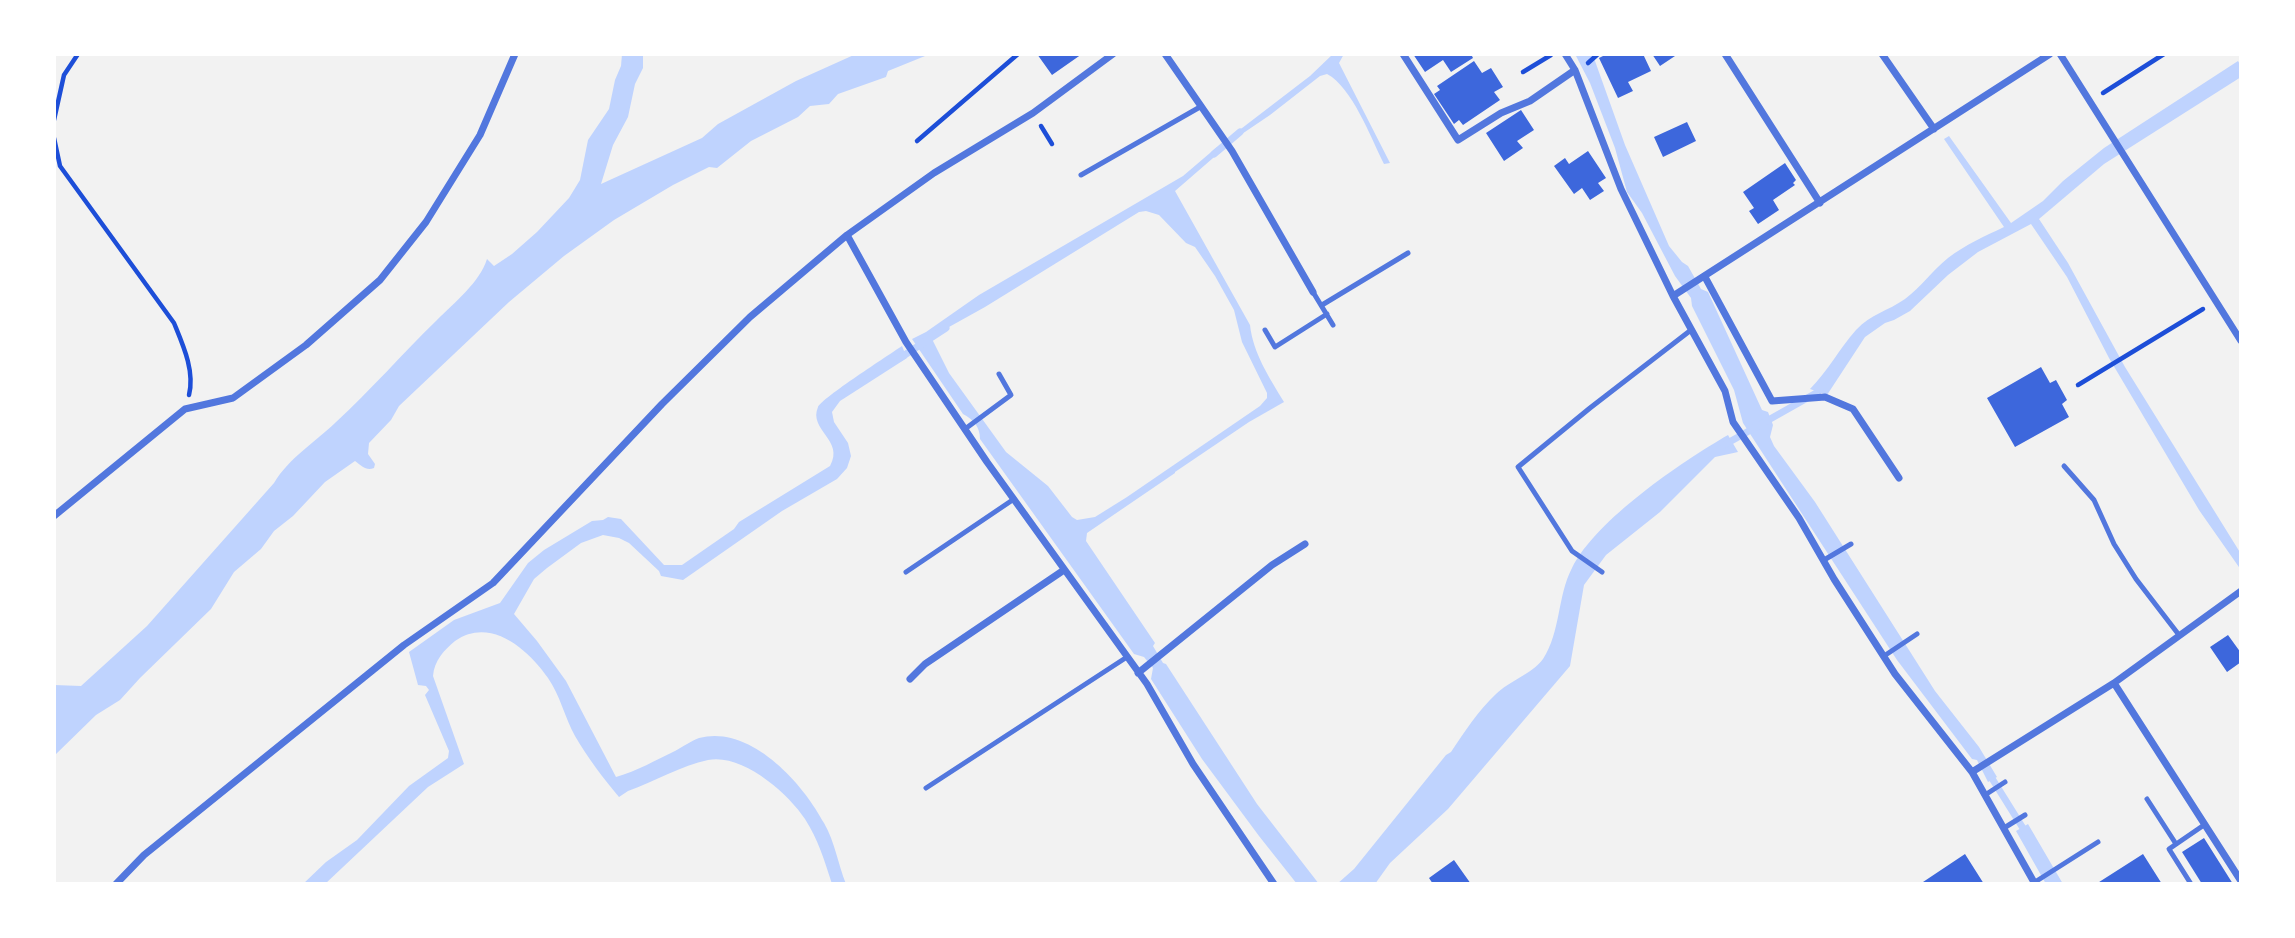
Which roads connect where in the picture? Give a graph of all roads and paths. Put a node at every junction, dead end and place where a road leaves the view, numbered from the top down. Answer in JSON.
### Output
{"nodes":[{"id":1,"x":78,"y":54,"type":"edge"},
{"id":2,"x":515,"y":54,"type":"edge"},
{"id":3,"x":1018,"y":54,"type":"edge"},
{"id":4,"x":1113,"y":54,"type":"edge"},
{"id":5,"x":1165,"y":54,"type":"edge"},
{"id":6,"x":1403,"y":54,"type":"edge"},
{"id":7,"x":1551,"y":54,"type":"edge"},
{"id":8,"x":1565,"y":54,"type":"edge"},
{"id":9,"x":1725,"y":54,"type":"edge"},
{"id":10,"x":1882,"y":54,"type":"edge"},
{"id":11,"x":2050,"y":54,"type":"edge"},
{"id":12,"x":2060,"y":54,"type":"edge"},
{"id":13,"x":2164,"y":54,"type":"edge"},
{"id":14,"x":1575,"y":70,"type":"junction"},
{"id":15,"x":1523,"y":72,"type":"dead end"},
{"id":16,"x":2090,"y":101,"type":"junction"},
{"id":17,"x":1200,"y":107,"type":"junction"},
{"id":18,"x":1034,"y":113,"type":"junction"},
{"id":19,"x":54,"y":120,"type":"edge"},
{"id":20,"x":1934,"y":129,"type":"junction"},
{"id":21,"x":54,"y":138,"type":"edge"},
{"id":22,"x":917,"y":141,"type":"dead end"},
{"id":23,"x":1052,"y":144,"type":"dead end"},
{"id":24,"x":1081,"y":175,"type":"dead end"},
{"id":25,"x":1820,"y":203,"type":"junction"},
{"id":26,"x":847,"y":235,"type":"junction"},
{"id":27,"x":1408,"y":253,"type":"dead end"},
{"id":28,"x":1705,"y":277,"type":"junction"},
{"id":29,"x":1313,"y":292,"type":"joint"},
{"id":30,"x":1676,"y":294,"type":"junction"},
{"id":31,"x":2216,"y":301,"type":"junction"},
{"id":32,"x":1322,"y":306,"type":"junction"},
{"id":33,"x":1326,"y":314,"type":"junction"},
{"id":34,"x":1333,"y":325,"type":"dead end"},
{"id":35,"x":1265,"y":330,"type":"dead end"},
{"id":36,"x":1691,"y":330,"type":"junction"},
{"id":37,"x":2241,"y":341,"type":"edge"},
{"id":38,"x":999,"y":374,"type":"dead end"},
{"id":39,"x":2078,"y":386,"type":"dead end"},
{"id":40,"x":185,"y":409,"type":"junction"},
{"id":41,"x":967,"y":428,"type":"junction"},
{"id":42,"x":2064,"y":466,"type":"dead end"},
{"id":43,"x":1899,"y":478,"type":"dead end"},
{"id":44,"x":1014,"y":499,"type":"junction"},
{"id":45,"x":54,"y":516,"type":"edge"},
{"id":46,"x":1305,"y":544,"type":"dead end"},
{"id":47,"x":1851,"y":544,"type":"dead end"},
{"id":48,"x":1826,"y":558,"type":"junction"},
{"id":49,"x":1064,"y":570,"type":"junction"},
{"id":50,"x":906,"y":572,"type":"dead end"},
{"id":51,"x":1602,"y":572,"type":"dead end"},
{"id":52,"x":2241,"y":591,"type":"edge"},
{"id":53,"x":1916,"y":634,"type":"dead end"},
{"id":54,"x":2179,"y":635,"type":"junction"},
{"id":55,"x":1887,"y":654,"type":"junction"},
{"id":56,"x":1127,"y":657,"type":"junction"},
{"id":57,"x":1141,"y":670,"type":"junction"},
{"id":58,"x":910,"y":679,"type":"dead end"},
{"id":59,"x":2114,"y":683,"type":"junction"},
{"id":60,"x":1974,"y":770,"type":"junction"},
{"id":61,"x":2005,"y":782,"type":"dead end"},
{"id":62,"x":926,"y":788,"type":"dead end"},
{"id":63,"x":1988,"y":793,"type":"junction"},
{"id":64,"x":2147,"y":799,"type":"dead end"},
{"id":65,"x":2025,"y":815,"type":"dead end"},
{"id":66,"x":2204,"y":825,"type":"junction"},
{"id":67,"x":2006,"y":826,"type":"junction"},
{"id":68,"x":2098,"y":842,"type":"dead end"},
{"id":69,"x":2176,"y":844,"type":"junction"},
{"id":70,"x":2241,"y":881,"type":"edge"},
{"id":71,"x":2037,"y":882,"type":"edge"},
{"id":72,"x":116,"y":884,"type":"edge"},
{"id":73,"x":1274,"y":884,"type":"edge"},
{"id":74,"x":2191,"y":884,"type":"edge"}],
"edges":[{"from":1,"to":19,"type":"path"},
{"from":2,"to":40,"type":"street"},
{"from":3,"to":22,"type":"path"},
{"from":4,"to":18,"type":"street"},
{"from":5,"to":17,"type":"street"},
{"from":6,"to":14,"type":"street"},
{"from":7,"to":15,"type":"path"},
{"from":8,"to":14,"type":"street"},
{"from":9,"to":25,"type":"street"},
{"from":10,"to":20,"type":"street"},
{"from":11,"to":20,"type":"street"},
{"from":12,"to":16,"type":"street"},
{"from":13,"to":16,"type":"path"},
{"from":14,"to":30,"type":"street"},
{"from":16,"to":31,"type":"street"},
{"from":17,"to":24,"type":"lane"},
{"from":17,"to":29,"type":"street"},
{"from":18,"to":23,"type":"path"},
{"from":18,"to":26,"type":"street"},
{"from":20,"to":25,"type":"street"},
{"from":21,"to":40,"type":"path"},
{"from":25,"to":28,"type":"street"},
{"from":26,"to":41,"type":"street"},
{"from":26,"to":72,"type":"street"},
{"from":27,"to":32,"type":"lane"},
{"from":28,"to":30,"type":"street"},
{"from":28,"to":43,"type":"street"},
{"from":29,"to":32,"type":"lane"},
{"from":30,"to":36,"type":"street"},
{"from":31,"to":37,"type":"street"},
{"from":31,"to":39,"type":"path"},
{"from":32,"to":33,"type":"lane"},
{"from":33,"to":34,"type":"lane"},
{"from":33,"to":35,"type":"lane"},
{"from":36,"to":48,"type":"street"},
{"from":36,"to":51,"type":"lane"},
{"from":38,"to":41,"type":"lane"},
{"from":40,"to":45,"type":"street"},
{"from":41,"to":44,"type":"street"},
{"from":42,"to":54,"type":"lane"},
{"from":44,"to":49,"type":"street"},
{"from":44,"to":50,"type":"lane"},
{"from":46,"to":57,"type":"street"},
{"from":47,"to":48,"type":"lane"},
{"from":48,"to":55,"type":"street"},
{"from":49,"to":56,"type":"street"},
{"from":49,"to":58,"type":"street"},
{"from":52,"to":54,"type":"street"},
{"from":53,"to":55,"type":"lane"},
{"from":54,"to":59,"type":"street"},
{"from":55,"to":60,"type":"street"},
{"from":56,"to":57,"type":"street"},
{"from":56,"to":62,"type":"lane"},
{"from":57,"to":73,"type":"street"},
{"from":59,"to":60,"type":"street"},
{"from":59,"to":66,"type":"street"},
{"from":60,"to":63,"type":"street"},
{"from":61,"to":63,"type":"lane"},
{"from":63,"to":67,"type":"street"},
{"from":64,"to":69,"type":"lane"},
{"from":65,"to":67,"type":"lane"},
{"from":66,"to":69,"type":"lane"},
{"from":66,"to":70,"type":"street"},
{"from":67,"to":71,"type":"street"},
{"from":68,"to":71,"type":"lane"},
{"from":69,"to":74,"type":"lane"}]}
